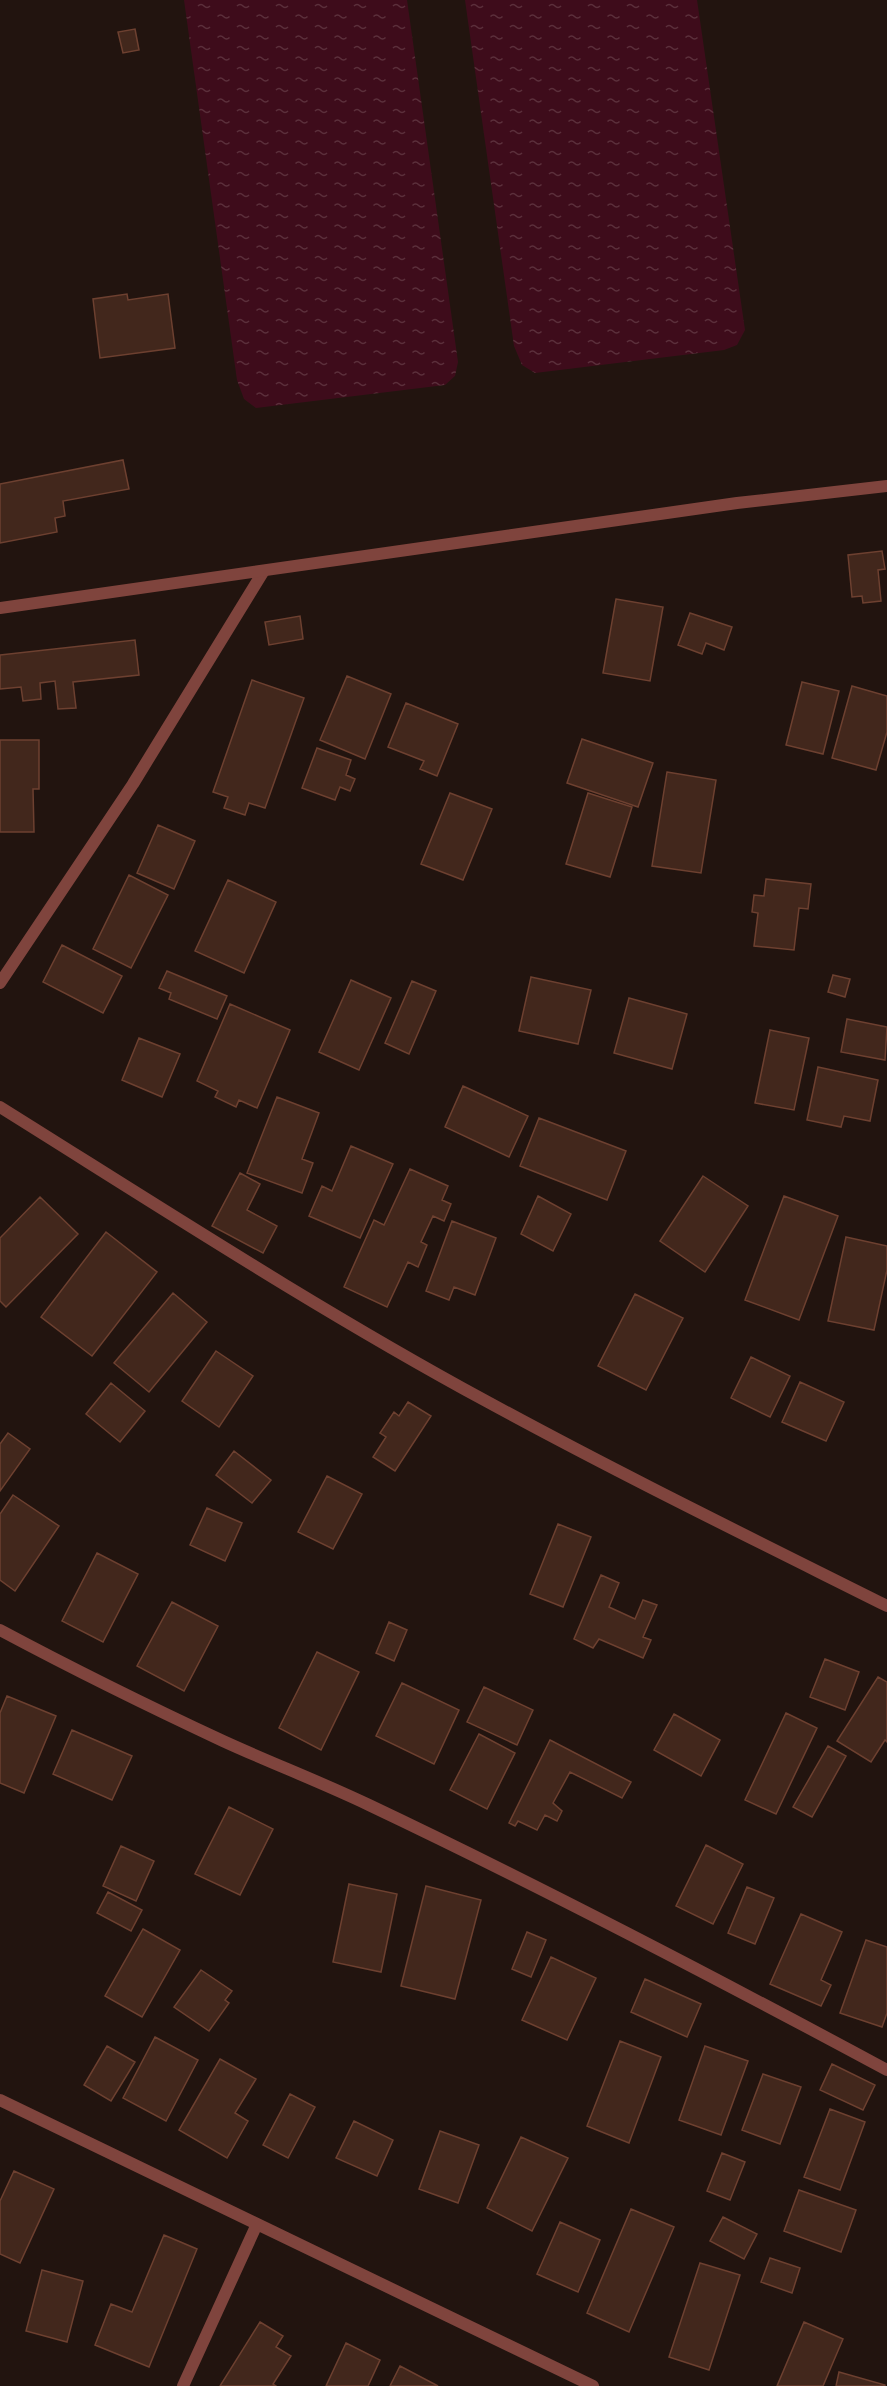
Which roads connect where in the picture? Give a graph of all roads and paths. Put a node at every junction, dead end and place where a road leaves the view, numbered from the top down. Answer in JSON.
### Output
{"nodes":[{"id":1,"x":887,"y":486,"type":"edge"},
{"id":2,"x":262,"y":572,"type":"junction"},
{"id":3,"x":0,"y":608,"type":"edge"},
{"id":4,"x":0,"y":982,"type":"edge"},
{"id":5,"x":0,"y":1107,"type":"edge"},
{"id":6,"x":887,"y":1606,"type":"edge"},
{"id":7,"x":0,"y":1630,"type":"edge"},
{"id":8,"x":887,"y":2070,"type":"edge"},
{"id":9,"x":0,"y":2100,"type":"edge"},
{"id":10,"x":257,"y":2224,"type":"junction"},
{"id":11,"x":183,"y":2386,"type":"edge"},
{"id":12,"x":593,"y":2386,"type":"edge"}],
"edges":[{"from":1,"to":2,"type":"street"},
{"from":2,"to":3,"type":"street"},
{"from":2,"to":4,"type":"street"},
{"from":5,"to":6,"type":"street"},
{"from":7,"to":8,"type":"street"},
{"from":9,"to":10,"type":"street"},
{"from":10,"to":11,"type":"street"},
{"from":10,"to":12,"type":"street"}]}
